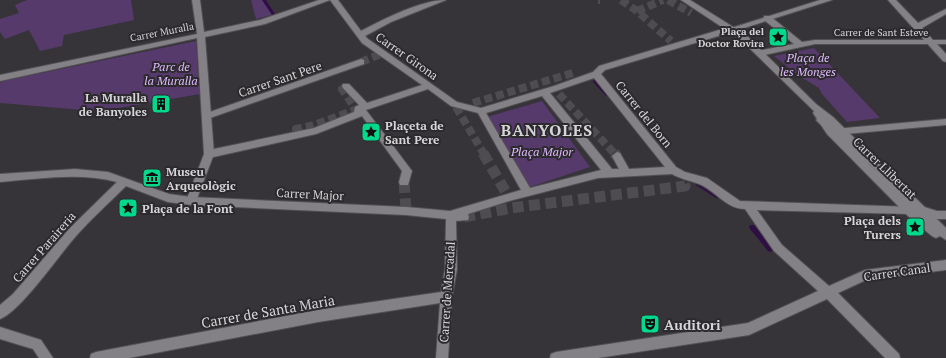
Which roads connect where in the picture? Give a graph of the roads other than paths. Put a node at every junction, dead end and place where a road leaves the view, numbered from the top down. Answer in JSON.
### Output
{"nodes":[{"id":1,"x":196,"y":0,"type":"edge"},
{"id":2,"x":326,"y":0,"type":"edge"},
{"id":3,"x":334,"y":0,"type":"edge"},
{"id":4,"x":442,"y":0,"type":"edge"},
{"id":5,"x":685,"y":0,"type":"edge"},
{"id":6,"x":828,"y":0,"type":"edge"},
{"id":7,"x":892,"y":0,"type":"edge"},
{"id":8,"x":946,"y":11,"type":"edge"},
{"id":9,"x":767,"y":18,"type":"junction"},
{"id":10,"x":917,"y":27,"type":"junction"},
{"id":11,"x":732,"y":29,"type":"junction"},
{"id":12,"x":360,"y":35,"type":"junction"},
{"id":13,"x":201,"y":36,"type":"junction"},
{"id":14,"x":931,"y":42,"type":"junction"},
{"id":15,"x":946,"y":42,"type":"edge"},
{"id":16,"x":800,"y":45,"type":"junction"},
{"id":17,"x":760,"y":53,"type":"junction"},
{"id":18,"x":946,"y":59,"type":"edge"},
{"id":19,"x":361,"y":62,"type":"tunnel mouth"},
{"id":20,"x":576,"y":72,"type":"tunnel mouth"},
{"id":21,"x":333,"y":73,"type":"junction"},
{"id":22,"x":596,"y":74,"type":"junction"},
{"id":23,"x":2,"y":78,"type":"edge"},
{"id":24,"x":429,"y":86,"type":"junction"},
{"id":25,"x":544,"y":92,"type":"junction"},
{"id":26,"x":813,"y":106,"type":"junction"},
{"id":27,"x":361,"y":109,"type":"junction"},
{"id":28,"x":481,"y":111,"type":"junction"},
{"id":29,"x":206,"y":116,"type":"junction"},
{"id":30,"x":946,"y":122,"type":"edge"},
{"id":31,"x":836,"y":131,"type":"junction"},
{"id":32,"x":209,"y":154,"type":"junction"},
{"id":33,"x":617,"y":156,"type":"tunnel mouth"},
{"id":34,"x":626,"y":172,"type":"junction"},
{"id":35,"x":609,"y":173,"type":"junction"},
{"id":36,"x":680,"y":176,"type":"junction"},
{"id":37,"x":0,"y":178,"type":"edge"},
{"id":38,"x":124,"y":182,"type":"junction"},
{"id":39,"x":404,"y":182,"type":"tunnel mouth"},
{"id":40,"x":527,"y":192,"type":"junction"},
{"id":41,"x":191,"y":201,"type":"junction"},
{"id":42,"x":748,"y":205,"type":"junction"},
{"id":43,"x":909,"y":210,"type":"junction"},
{"id":44,"x":923,"y":211,"type":"junction"},
{"id":45,"x":451,"y":215,"type":"junction"},
{"id":46,"x":946,"y":215,"type":"edge"},
{"id":47,"x":464,"y":217,"type":"tunnel mouth"},
{"id":48,"x":946,"y":235,"type":"edge"},
{"id":49,"x":946,"y":242,"type":"edge"},
{"id":50,"x":946,"y":265,"type":"edge"},
{"id":51,"x":828,"y":292,"type":"junction"},
{"id":52,"x":446,"y":297,"type":"junction"},
{"id":53,"x":0,"y":313,"type":"edge"},
{"id":54,"x":0,"y":333,"type":"edge"},
{"id":55,"x":47,"y":358,"type":"edge"},
{"id":56,"x":96,"y":358,"type":"edge"},
{"id":57,"x":442,"y":358,"type":"edge"},
{"id":58,"x":556,"y":358,"type":"edge"},
{"id":59,"x":894,"y":358,"type":"edge"}],
"edges":[{"from":1,"to":13,"type":"street"},
{"from":2,"to":13,"type":"street","name":"Carrer Muralla"},
{"from":3,"to":12,"type":"street","name":"Carrer Girona"},
{"from":4,"to":12,"type":"street"},
{"from":5,"to":11,"type":"street","name":"Carrer Llibertat"},
{"from":6,"to":9,"type":"street"},
{"from":7,"to":10,"type":"street"},
{"from":8,"to":10,"type":"street"},
{"from":9,"to":11,"type":"street"},
{"from":9,"to":16,"type":"street"},
{"from":10,"to":14,"type":"street"},
{"from":11,"to":17,"type":"street","name":"Carrer Llibertat"},
{"from":11,"to":22,"type":"street"},
{"from":12,"to":24,"type":"street","name":"Carrer Girona"},
{"from":13,"to":23,"type":"street","name":"Carrer Muralla"},
{"from":13,"to":29,"type":"street"},
{"from":14,"to":15,"type":"street","name":"Carrer de Sant Esteve"},
{"from":14,"to":16,"type":"street","name":"Carrer de Sant Esteve"},
{"from":14,"to":18,"type":"street"},
{"from":16,"to":17,"type":"street","name":"Carrer de Sant Esteve"},
{"from":17,"to":26,"type":"street","name":"Carrer Llibertat"},
{"from":19,"to":21,"type":"street","name":"Carrer Sant Pere"},
{"from":20,"to":22,"type":"street"},
{"from":21,"to":27,"type":"street"},
{"from":21,"to":29,"type":"street","name":"Carrer Sant Pere"},
{"from":22,"to":25,"type":"street"},
{"from":22,"to":36,"type":"street","name":"Carrer del Born"},
{"from":24,"to":27,"type":"street"},
{"from":24,"to":28,"type":"street","name":"Carrer Girona"},
{"from":25,"to":28,"type":"street"},
{"from":25,"to":35,"type":"street"},
{"from":26,"to":31,"type":"street","name":"Carrer Llibertat"},
{"from":26,"to":31,"type":"street","name":"Carrer Llibertat"},
{"from":27,"to":32,"type":"street"},
{"from":27,"to":39,"type":"street"},
{"from":28,"to":40,"type":"street"},
{"from":29,"to":32,"type":"street"},
{"from":30,"to":31,"type":"street"},
{"from":31,"to":43,"type":"street","name":"Carrer Llibertat"},
{"from":31,"to":44,"type":"street"},
{"from":32,"to":41,"type":"street"},
{"from":33,"to":34,"type":"street"},
{"from":34,"to":35,"type":"street"},
{"from":34,"to":36,"type":"street"},
{"from":35,"to":40,"type":"street"},
{"from":36,"to":42,"type":"street"},
{"from":37,"to":38,"type":"street"},
{"from":38,"to":41,"type":"street","name":"Carrer Major"},
{"from":38,"to":53,"type":"street","name":"Carrer Paraireria"},
{"from":40,"to":45,"type":"street"},
{"from":41,"to":45,"type":"street","name":"Carrer Major"},
{"from":42,"to":43,"type":"street"},
{"from":42,"to":51,"type":"street"},
{"from":43,"to":49,"type":"street","name":"Carrer Llibertat"},
{"from":44,"to":46,"type":"street"},
{"from":44,"to":48,"type":"street","name":"Carrer Llibertat"},
{"from":45,"to":47,"type":"street"},
{"from":45,"to":52,"type":"street","name":"Carrer de Mercadal"},
{"from":50,"to":51,"type":"street","name":"Carrer Canal"},
{"from":51,"to":58,"type":"street","name":"Carrer Canal"},
{"from":51,"to":59,"type":"street"},
{"from":52,"to":56,"type":"street","name":"Carrer de Santa Maria"},
{"from":52,"to":57,"type":"street","name":"Carrer de Mercadal"},
{"from":54,"to":55,"type":"street"}]}
